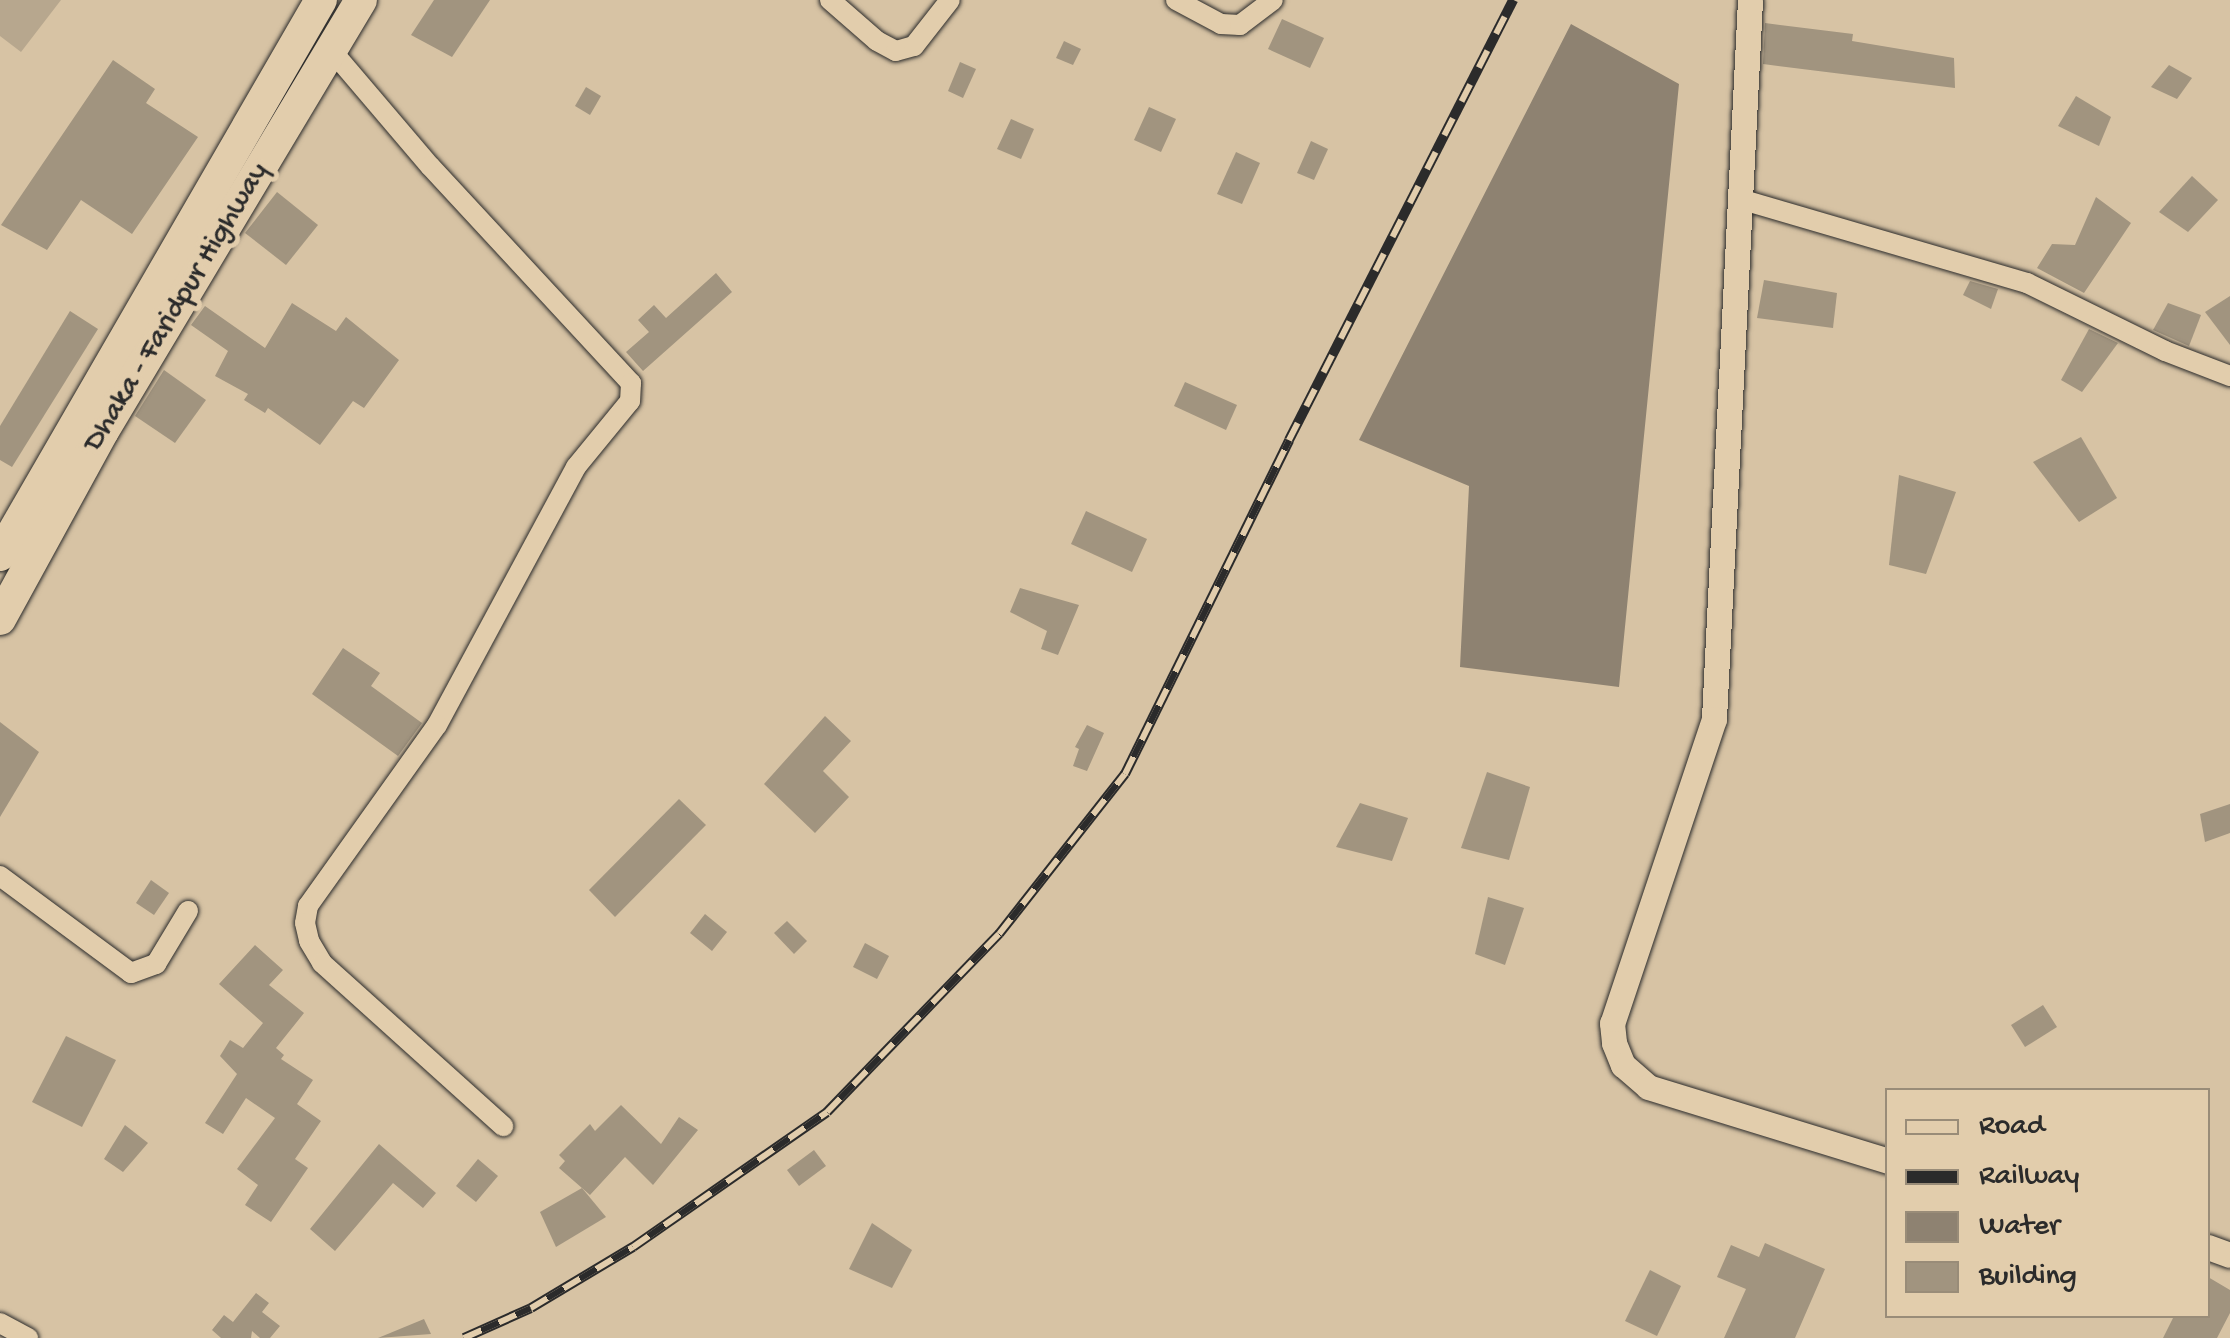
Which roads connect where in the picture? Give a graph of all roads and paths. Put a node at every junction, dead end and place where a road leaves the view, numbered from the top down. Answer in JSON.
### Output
{"nodes":[{"id":1,"x":320,"y":0,"type":"edge"},
{"id":2,"x":361,"y":0,"type":"edge"},
{"id":3,"x":830,"y":0,"type":"edge"},
{"id":4,"x":950,"y":0,"type":"edge"},
{"id":5,"x":1176,"y":0,"type":"edge"},
{"id":6,"x":1273,"y":0,"type":"edge"},
{"id":7,"x":1750,"y":0,"type":"edge"},
{"id":8,"x":332,"y":51,"type":"junction"},
{"id":9,"x":1742,"y":200,"type":"junction"},
{"id":10,"x":2230,"y":376,"type":"edge"},
{"id":11,"x":0,"y":556,"type":"edge"},
{"id":12,"x":0,"y":619,"type":"edge"},
{"id":13,"x":0,"y":876,"type":"edge"},
{"id":14,"x":188,"y":911,"type":"dead end"},
{"id":15,"x":503,"y":1126,"type":"dead end"},
{"id":16,"x":1885,"y":1159,"type":"edge"},
{"id":17,"x":0,"y":1324,"type":"edge"},
{"id":18,"x":28,"y":1338,"type":"edge"}],
"edges":[{"from":1,"to":11,"type":"highway","name":"Dhaka - Faridpur Highway"},
{"from":2,"to":8,"type":"highway","name":"Dhaka - Faridpur Highway"},
{"from":3,"to":4,"type":"street"},
{"from":5,"to":6,"type":"street"},
{"from":7,"to":9,"type":"street"},
{"from":8,"to":12,"type":"highway","name":"Dhaka - Faridpur Highway"},
{"from":8,"to":15,"type":"street"},
{"from":9,"to":10,"type":"street"},
{"from":9,"to":16,"type":"street"},
{"from":13,"to":14,"type":"street"},
{"from":17,"to":18,"type":"street"}]}
